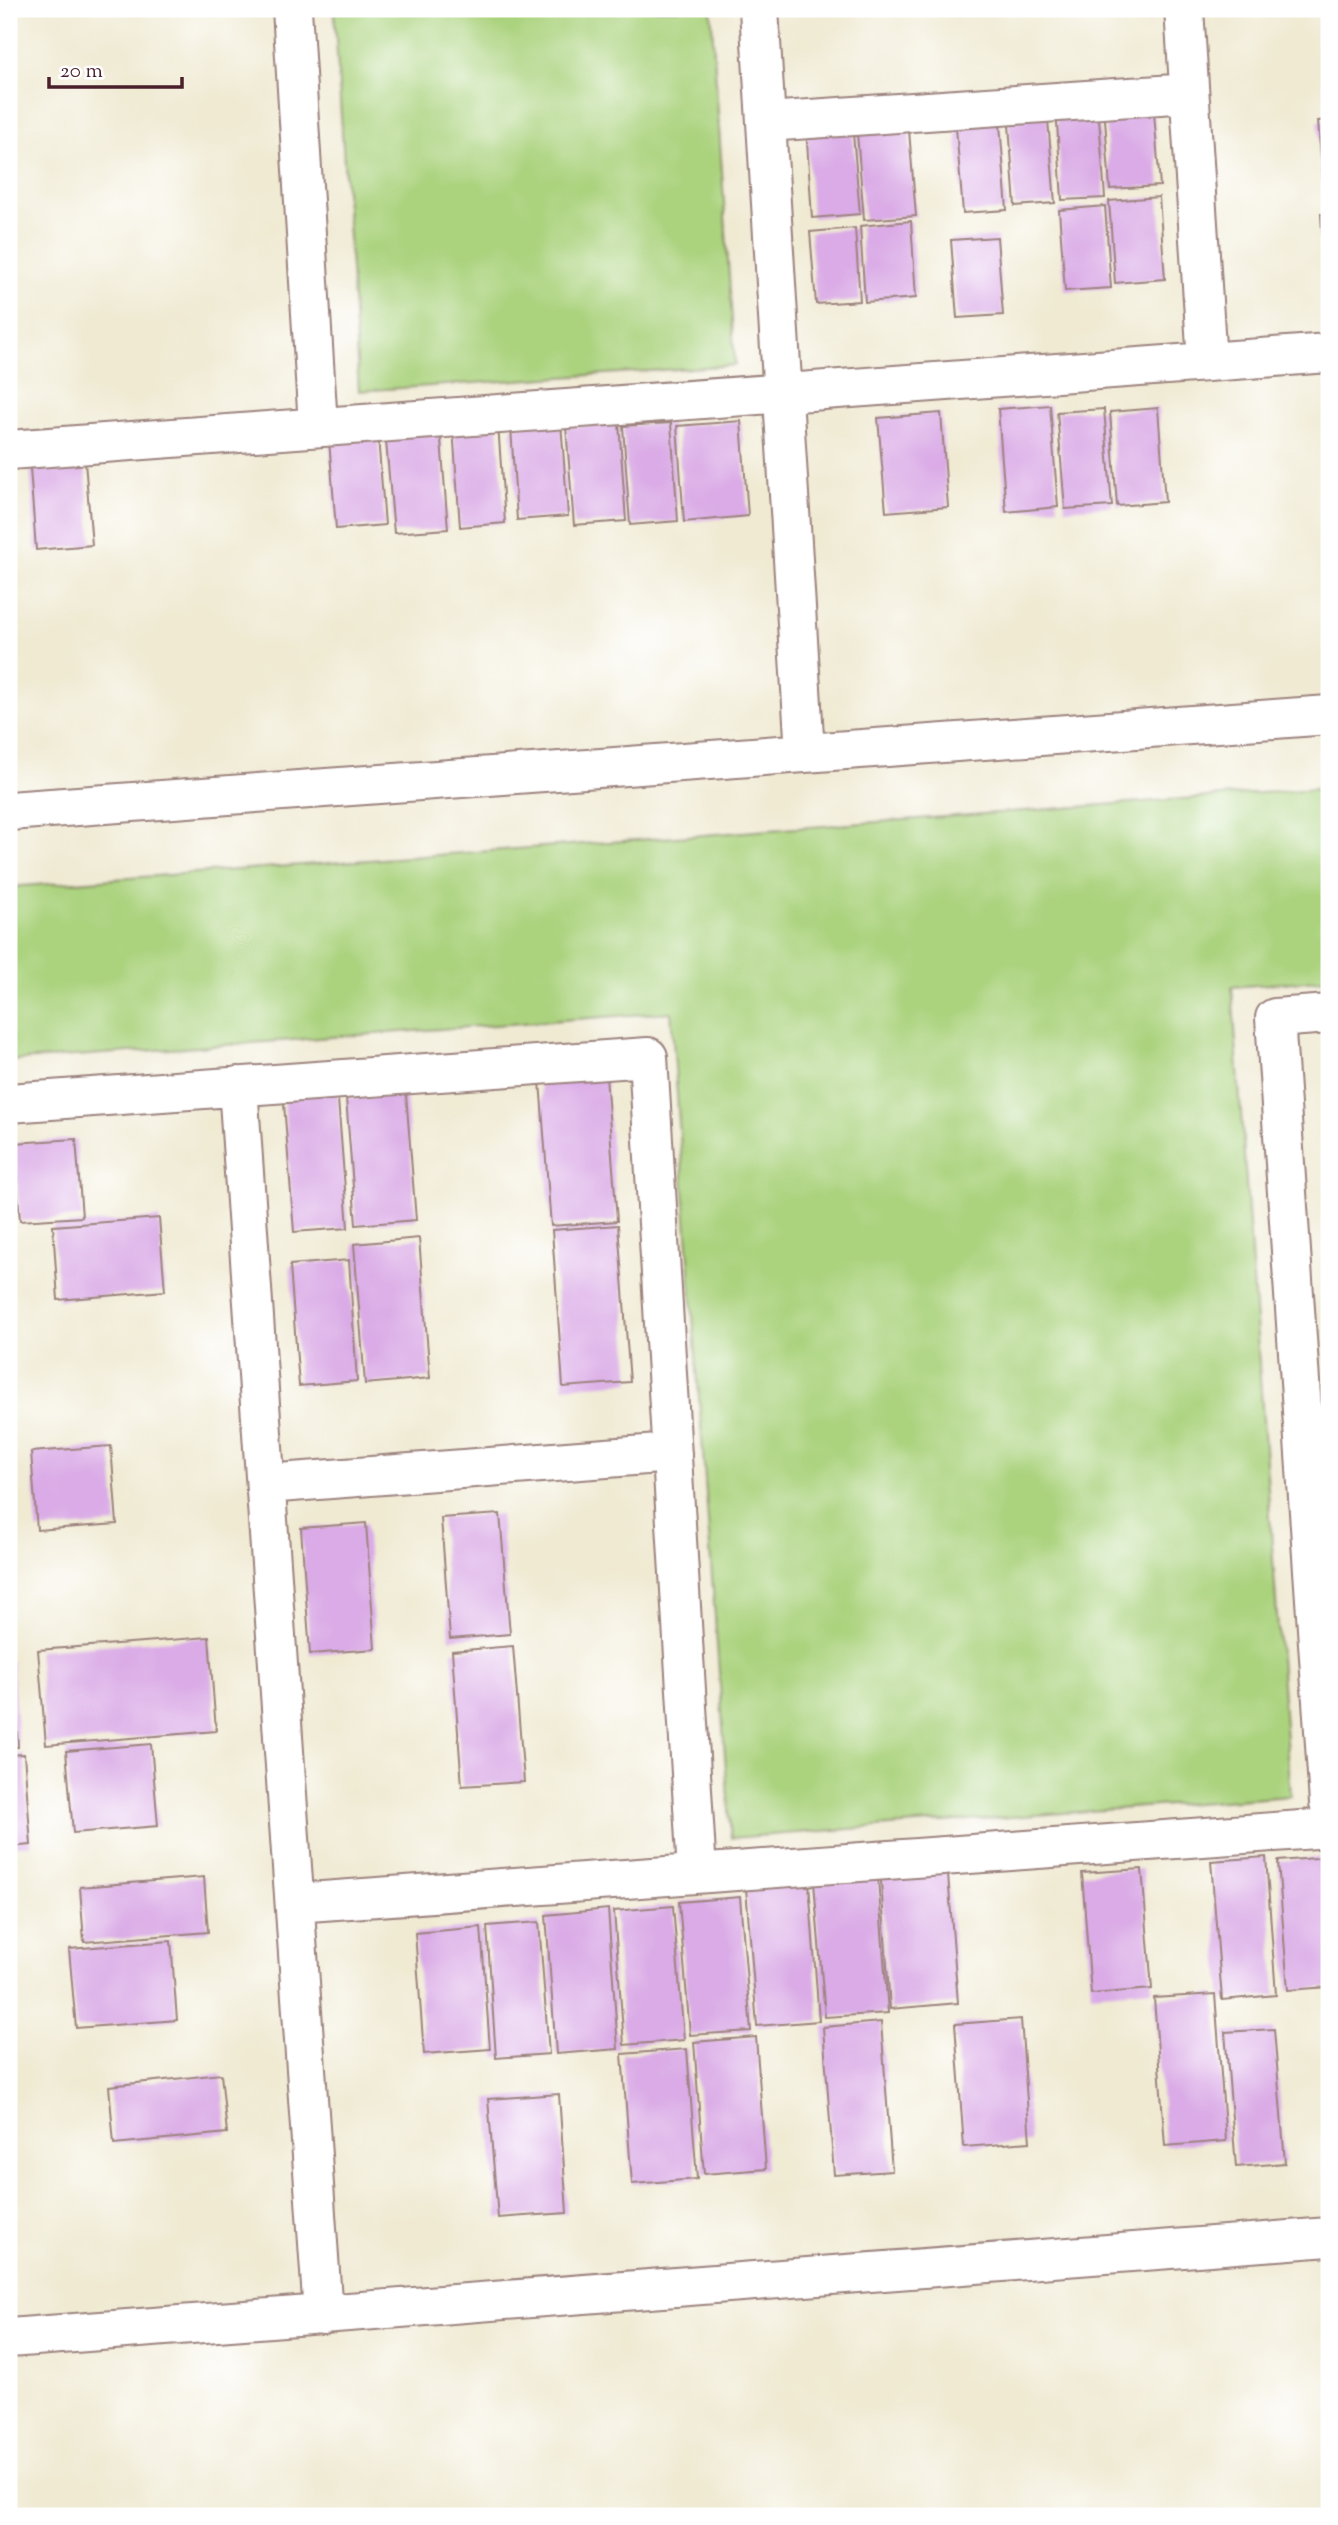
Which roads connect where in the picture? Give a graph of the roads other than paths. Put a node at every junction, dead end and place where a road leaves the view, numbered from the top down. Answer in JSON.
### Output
{"nodes":[{"id":1,"x":292,"y":9,"type":"edge"},
{"id":2,"x":759,"y":9,"type":"edge"},
{"id":3,"x":1184,"y":9,"type":"edge"},
{"id":4,"x":1189,"y":93,"type":"junction"},
{"id":5,"x":766,"y":122,"type":"junction"},
{"id":6,"x":1329,"y":353,"type":"edge"},
{"id":7,"x":1207,"y":362,"type":"junction"},
{"id":8,"x":783,"y":392,"type":"junction"},
{"id":9,"x":318,"y":426,"type":"junction"},
{"id":10,"x":9,"y":450,"type":"edge"},
{"id":11,"x":1329,"y":715,"type":"edge"},
{"id":12,"x":805,"y":752,"type":"junction"},
{"id":13,"x":9,"y":811,"type":"edge"},
{"id":14,"x":1329,"y":1014,"type":"edge"},
{"id":15,"x":238,"y":1086,"type":"junction"},
{"id":16,"x":9,"y":1103,"type":"edge"},
{"id":17,"x":1316,"y":1420,"type":"edge"},
{"id":18,"x":672,"y":1453,"type":"junction"},
{"id":19,"x":266,"y":1484,"type":"junction"},
{"id":20,"x":1329,"y":1803,"type":"edge"},
{"id":21,"x":1329,"y":1828,"type":"edge"},
{"id":22,"x":697,"y":1873,"type":"junction"},
{"id":23,"x":295,"y":1902,"type":"junction"},
{"id":24,"x":1329,"y":2237,"type":"edge"},
{"id":25,"x":323,"y":2315,"type":"junction"},
{"id":26,"x":9,"y":2337,"type":"edge"}],
"edges":[{"from":1,"to":9,"type":"street"},
{"from":2,"to":5,"type":"street"},
{"from":3,"to":4,"type":"street"},
{"from":4,"to":5,"type":"street"},
{"from":4,"to":7,"type":"street"},
{"from":5,"to":8,"type":"street"},
{"from":6,"to":7,"type":"street"},
{"from":7,"to":8,"type":"street"},
{"from":8,"to":9,"type":"street"},
{"from":8,"to":12,"type":"street"},
{"from":9,"to":10,"type":"street"},
{"from":11,"to":12,"type":"street"},
{"from":12,"to":13,"type":"street"},
{"from":14,"to":17,"type":"street"},
{"from":15,"to":16,"type":"street"},
{"from":15,"to":18,"type":"street"},
{"from":15,"to":19,"type":"street"},
{"from":17,"to":20,"type":"street"},
{"from":18,"to":19,"type":"street"},
{"from":18,"to":22,"type":"street"},
{"from":19,"to":23,"type":"street"},
{"from":21,"to":22,"type":"street"},
{"from":22,"to":23,"type":"street"},
{"from":23,"to":25,"type":"street"},
{"from":24,"to":25,"type":"street"},
{"from":25,"to":26,"type":"street"}]}
